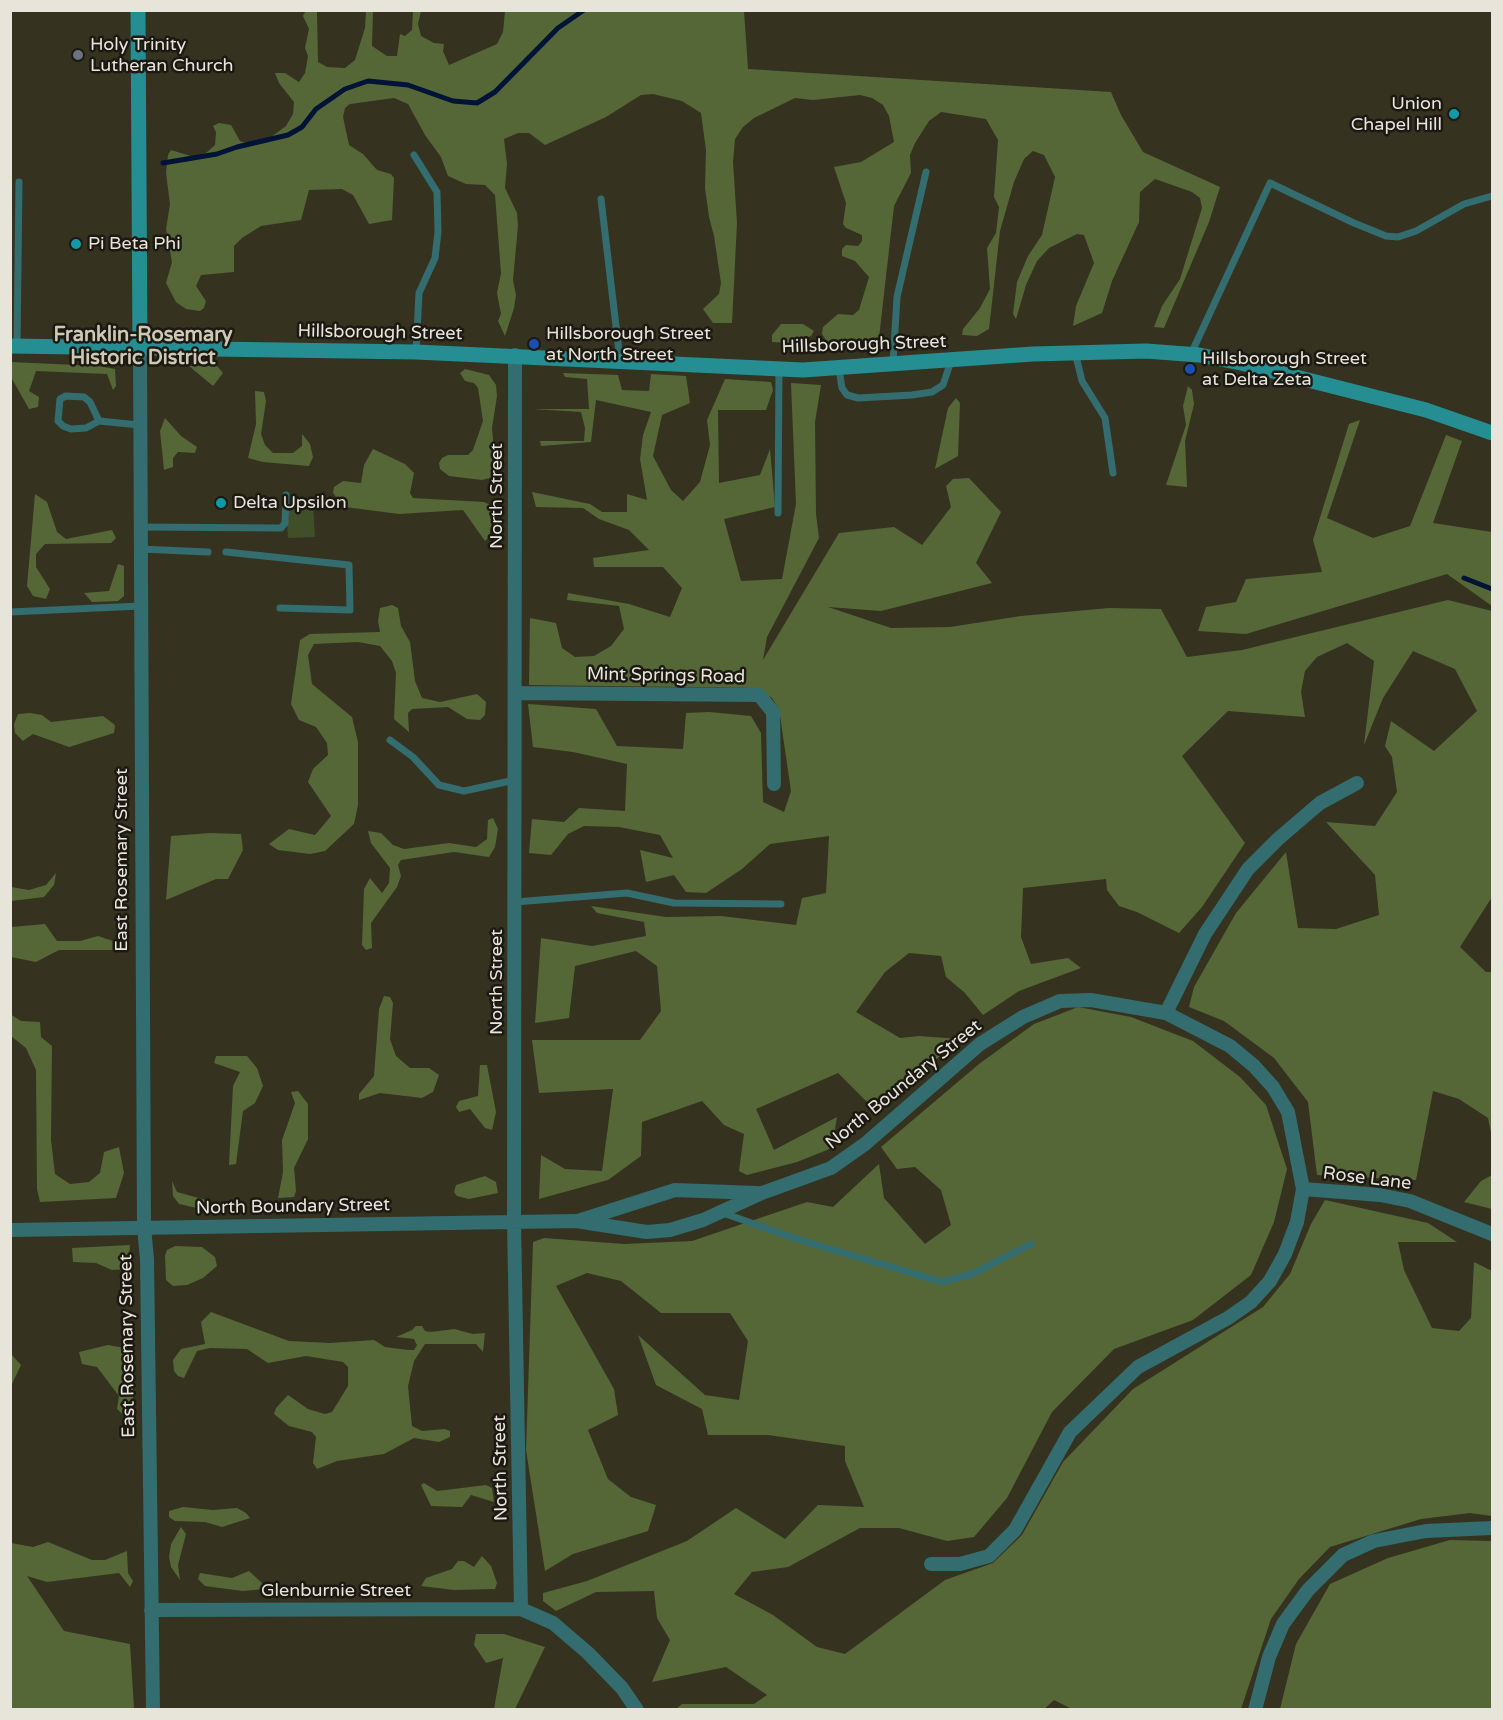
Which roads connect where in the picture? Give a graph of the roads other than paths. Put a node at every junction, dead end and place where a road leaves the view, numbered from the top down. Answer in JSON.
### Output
{"nodes":[{"id":1,"x":138,"y":10,"type":"edge"},
{"id":2,"x":414,"y":155,"type":"dead end"},
{"id":3,"x":926,"y":172,"type":"dead end"},
{"id":4,"x":19,"y":182,"type":"dead end"},
{"id":5,"x":1492,"y":196,"type":"edge"},
{"id":6,"x":601,"y":199,"type":"dead end"},
{"id":7,"x":14,"y":346,"type":"edge"},
{"id":8,"x":140,"y":349,"type":"junction"},
{"id":9,"x":416,"y":352,"type":"junction"},
{"id":10,"x":1076,"y":352,"type":"junction"},
{"id":11,"x":1191,"y":354,"type":"junction"},
{"id":12,"x":515,"y":356,"type":"junction"},
{"id":13,"x":620,"y":360,"type":"junction"},
{"id":14,"x":951,"y":361,"type":"junction"},
{"id":15,"x":893,"y":366,"type":"junction"},
{"id":16,"x":779,"y":369,"type":"junction"},
{"id":17,"x":839,"y":369,"type":"junction"},
{"id":18,"x":99,"y":421,"type":"junction"},
{"id":19,"x":139,"y":424,"type":"junction"},
{"id":20,"x":1492,"y":433,"type":"edge"},
{"id":21,"x":1113,"y":473,"type":"dead end"},
{"id":22,"x":286,"y":495,"type":"dead end"},
{"id":23,"x":778,"y":513,"type":"dead end"},
{"id":24,"x":140,"y":527,"type":"junction"},
{"id":25,"x":140,"y":549,"type":"junction"},
{"id":26,"x":208,"y":552,"type":"dead end"},
{"id":27,"x":226,"y":552,"type":"dead end"},
{"id":28,"x":140,"y":606,"type":"junction"},
{"id":29,"x":280,"y":608,"type":"dead end"},
{"id":30,"x":10,"y":612,"type":"edge"},
{"id":31,"x":516,"y":693,"type":"junction"},
{"id":32,"x":390,"y":740,"type":"dead end"},
{"id":33,"x":515,"y":780,"type":"junction"},
{"id":34,"x":1357,"y":783,"type":"dead end"},
{"id":35,"x":774,"y":784,"type":"dead end"},
{"id":36,"x":515,"y":902,"type":"junction"},
{"id":37,"x":781,"y":903,"type":"dead end"},
{"id":38,"x":1166,"y":1013,"type":"junction"},
{"id":39,"x":1304,"y":1189,"type":"junction"},
{"id":40,"x":762,"y":1192,"type":"junction"},
{"id":41,"x":721,"y":1212,"type":"junction"},
{"id":42,"x":576,"y":1221,"type":"junction"},
{"id":43,"x":514,"y":1222,"type":"junction"},
{"id":44,"x":144,"y":1227,"type":"junction"},
{"id":45,"x":10,"y":1230,"type":"edge"},
{"id":46,"x":1492,"y":1234,"type":"edge"},
{"id":47,"x":1031,"y":1244,"type":"dead end"},
{"id":48,"x":1492,"y":1528,"type":"edge"},
{"id":49,"x":931,"y":1564,"type":"dead end"},
{"id":50,"x":521,"y":1609,"type":"junction"},
{"id":51,"x":151,"y":1610,"type":"junction"},
{"id":52,"x":153,"y":1710,"type":"edge"},
{"id":53,"x":637,"y":1710,"type":"edge"},
{"id":54,"x":1255,"y":1710,"type":"edge"}],
"edges":[{"from":1,"to":8,"type":"street","name":"East Rosemary Street"},
{"from":2,"to":9,"type":"lane"},
{"from":3,"to":15,"type":"lane"},
{"from":4,"to":7,"type":"lane"},
{"from":5,"to":11,"type":"lane"},
{"from":6,"to":13,"type":"lane"},
{"from":7,"to":8,"type":"street","name":"Hillsborough Street"},
{"from":8,"to":9,"type":"street","name":"Hillsborough Street"},
{"from":8,"to":19,"type":"street","name":"East Rosemary Street"},
{"from":9,"to":12,"type":"street","name":"Hillsborough Street"},
{"from":10,"to":11,"type":"street","name":"Hillsborough Street"},
{"from":10,"to":14,"type":"street","name":"Hillsborough Street"},
{"from":10,"to":21,"type":"lane"},
{"from":11,"to":20,"type":"street","name":"Hillsborough Street"},
{"from":12,"to":13,"type":"street","name":"Hillsborough Street"},
{"from":12,"to":31,"type":"street","name":"North Street"},
{"from":13,"to":16,"type":"street","name":"Hillsborough Street"},
{"from":14,"to":15,"type":"street","name":"Hillsborough Street"},
{"from":14,"to":17,"type":"lane"},
{"from":15,"to":17,"type":"street","name":"Hillsborough Street"},
{"from":16,"to":17,"type":"street","name":"Hillsborough Street"},
{"from":16,"to":23,"type":"lane"},
{"from":18,"to":18,"type":"lane"},
{"from":18,"to":19,"type":"lane"},
{"from":19,"to":24,"type":"street","name":"East Rosemary Street"},
{"from":22,"to":24,"type":"lane"},
{"from":24,"to":25,"type":"street","name":"East Rosemary Street"},
{"from":25,"to":26,"type":"lane"},
{"from":25,"to":28,"type":"street","name":"East Rosemary Street"},
{"from":27,"to":29,"type":"lane"},
{"from":28,"to":30,"type":"lane"},
{"from":28,"to":44,"type":"street","name":"East Rosemary Street"},
{"from":31,"to":33,"type":"street","name":"North Street"},
{"from":31,"to":35,"type":"street","name":"Mint Springs Road"},
{"from":32,"to":33,"type":"lane"},
{"from":33,"to":36,"type":"street","name":"North Street"},
{"from":34,"to":38,"type":"street"},
{"from":36,"to":37,"type":"lane"},
{"from":36,"to":43,"type":"street","name":"North Street"},
{"from":38,"to":39,"type":"street","name":"North Boundary Street"},
{"from":38,"to":40,"type":"street","name":"North Boundary Street"},
{"from":39,"to":46,"type":"street","name":"Rose Lane"},
{"from":39,"to":49,"type":"street","name":"North Boundary Street"},
{"from":40,"to":41,"type":"street","name":"North Boundary Street"},
{"from":40,"to":42,"type":"street","name":"North Boundary Street"},
{"from":41,"to":42,"type":"street","name":"North Boundary Street"},
{"from":41,"to":47,"type":"lane"},
{"from":42,"to":43,"type":"street","name":"North Boundary Street"},
{"from":43,"to":44,"type":"street","name":"North Boundary Street"},
{"from":43,"to":50,"type":"street","name":"North Street"},
{"from":44,"to":45,"type":"street","name":"North Boundary Street"},
{"from":44,"to":51,"type":"street","name":"East Rosemary Street"},
{"from":48,"to":54,"type":"street"},
{"from":50,"to":51,"type":"street","name":"Glenburnie Street"},
{"from":50,"to":53,"type":"street"},
{"from":51,"to":52,"type":"street","name":"East Rosemary Street"}]}
